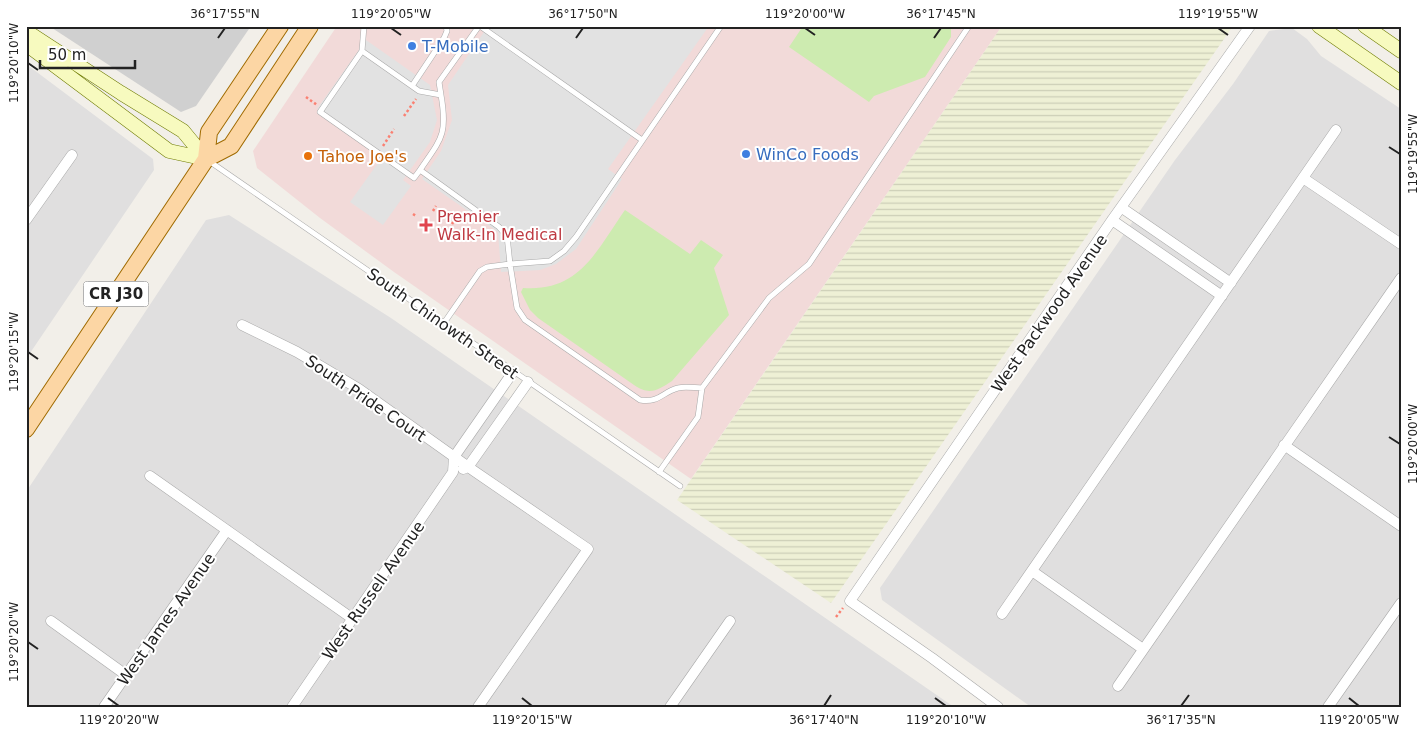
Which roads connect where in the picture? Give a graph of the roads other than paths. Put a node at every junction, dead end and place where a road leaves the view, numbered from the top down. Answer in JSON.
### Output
{"nodes":[{"id":1,"x":280,"y":26,"type":"edge"},
{"id":2,"x":310,"y":26,"type":"edge"},
{"id":3,"x":364,"y":26,"type":"edge"},
{"id":4,"x":446,"y":26,"type":"edge"},
{"id":5,"x":479,"y":26,"type":"edge"},
{"id":6,"x":721,"y":26,"type":"edge"},
{"id":7,"x":1250,"y":26,"type":"edge"},
{"id":8,"x":1319,"y":26,"type":"edge"},
{"id":9,"x":1366,"y":26,"type":"edge"},
{"id":10,"x":968,"y":27,"type":"edge"},
{"id":11,"x":26,"y":30,"type":"edge"},
{"id":12,"x":26,"y":44,"type":"edge"},
{"id":13,"x":362,"y":51,"type":"junction"},
{"id":14,"x":1401,"y":51,"type":"edge"},
{"id":15,"x":1401,"y":83,"type":"edge"},
{"id":16,"x":412,"y":86,"type":"junction"},
{"id":17,"x":441,"y":95,"type":"junction"},
{"id":18,"x":1336,"y":130,"type":"dead end"},
{"id":19,"x":642,"y":140,"type":"junction"},
{"id":20,"x":72,"y":155,"type":"dead end"},
{"id":21,"x":206,"y":159,"type":"junction"},
{"id":22,"x":420,"y":170,"type":"junction"},
{"id":23,"x":1303,"y":178,"type":"junction"},
{"id":24,"x":1122,"y":208,"type":"junction"},
{"id":25,"x":26,"y":220,"type":"edge"},
{"id":26,"x":1112,"y":220,"type":"junction"},
{"id":27,"x":1401,"y":244,"type":"edge"},
{"id":28,"x":510,"y":264,"type":"junction"},
{"id":29,"x":1401,"y":278,"type":"edge"},
{"id":30,"x":1231,"y":283,"type":"junction"},
{"id":31,"x":1222,"y":296,"type":"junction"},
{"id":32,"x":444,"y":323,"type":"junction"},
{"id":33,"x":242,"y":325,"type":"dead end"},
{"id":34,"x":513,"y":372,"type":"junction"},
{"id":35,"x":528,"y":382,"type":"junction"},
{"id":36,"x":702,"y":388,"type":"junction"},
{"id":37,"x":26,"y":429,"type":"edge"},
{"id":38,"x":1284,"y":445,"type":"junction"},
{"id":39,"x":461,"y":462,"type":"junction"},
{"id":40,"x":659,"y":472,"type":"junction"},
{"id":41,"x":150,"y":476,"type":"dead end"},
{"id":42,"x":680,"y":486,"type":"dead end"},
{"id":43,"x":1401,"y":526,"type":"edge"},
{"id":44,"x":227,"y":530,"type":"junction"},
{"id":45,"x":1032,"y":571,"type":"junction"},
{"id":46,"x":1401,"y":603,"type":"edge"},
{"id":47,"x":1002,"y":614,"type":"dead end"},
{"id":48,"x":353,"y":619,"type":"junction"},
{"id":49,"x":51,"y":621,"type":"dead end"},
{"id":50,"x":730,"y":621,"type":"dead end"},
{"id":51,"x":1143,"y":649,"type":"junction"},
{"id":52,"x":126,"y":675,"type":"junction"},
{"id":53,"x":1118,"y":686,"type":"dead end"},
{"id":54,"x":104,"y":707,"type":"edge"},
{"id":55,"x":292,"y":707,"type":"edge"},
{"id":56,"x":478,"y":707,"type":"edge"},
{"id":57,"x":670,"y":707,"type":"edge"},
{"id":58,"x":998,"y":707,"type":"edge"},
{"id":59,"x":1328,"y":707,"type":"edge"}],
"edges":[{"from":1,"to":21,"type":"main road","number":"CR J30"},
{"from":2,"to":21,"type":"main road","number":"CR J30"},
{"from":3,"to":13,"type":"lane"},
{"from":4,"to":16,"type":"lane"},
{"from":5,"to":17,"type":"lane"},
{"from":5,"to":19,"type":"lane"},
{"from":6,"to":19,"type":"lane"},
{"from":7,"to":24,"type":"street","name":"West Packwood Avenue"},
{"from":8,"to":15,"type":"street"},
{"from":9,"to":14,"type":"street"},
{"from":10,"to":36,"type":"lane"},
{"from":11,"to":21,"type":"street","name":"South Chinowth Street"},
{"from":12,"to":21,"type":"street","name":"South Chinowth Street"},
{"from":13,"to":16,"type":"lane"},
{"from":13,"to":22,"type":"lane"},
{"from":16,"to":17,"type":"lane"},
{"from":17,"to":22,"type":"lane"},
{"from":18,"to":23,"type":"street"},
{"from":19,"to":28,"type":"lane"},
{"from":20,"to":25,"type":"street"},
{"from":21,"to":32,"type":"lane","name":"South Chinowth Street"},
{"from":21,"to":37,"type":"main road","number":"CR J30"},
{"from":22,"to":28,"type":"lane"},
{"from":23,"to":27,"type":"street"},
{"from":23,"to":30,"type":"street"},
{"from":24,"to":26,"type":"street","name":"West Packwood Avenue"},
{"from":24,"to":30,"type":"street"},
{"from":26,"to":31,"type":"street"},
{"from":26,"to":58,"type":"street","name":"West Packwood Avenue"},
{"from":28,"to":32,"type":"lane"},
{"from":28,"to":36,"type":"lane"},
{"from":29,"to":38,"type":"street"},
{"from":30,"to":31,"type":"street"},
{"from":31,"to":45,"type":"street"},
{"from":32,"to":34,"type":"lane","name":"South Chinowth Street"},
{"from":33,"to":39,"type":"street","name":"South Pride Court"},
{"from":34,"to":35,"type":"lane","name":"South Chinowth Street"},
{"from":34,"to":39,"type":"street"},
{"from":35,"to":39,"type":"street"},
{"from":35,"to":40,"type":"lane","name":"South Chinowth Street"},
{"from":36,"to":40,"type":"lane"},
{"from":38,"to":43,"type":"street"},
{"from":38,"to":51,"type":"street"},
{"from":39,"to":48,"type":"street","name":"West Russell Avenue"},
{"from":39,"to":56,"type":"street","name":"South Pride Court"},
{"from":40,"to":42,"type":"lane","name":"South Chinowth Street"},
{"from":41,"to":44,"type":"street"},
{"from":44,"to":48,"type":"street"},
{"from":44,"to":52,"type":"street","name":"West James Avenue"},
{"from":45,"to":47,"type":"street"},
{"from":45,"to":51,"type":"street"},
{"from":46,"to":59,"type":"street"},
{"from":48,"to":55,"type":"street","name":"West Russell Avenue"},
{"from":49,"to":52,"type":"street"},
{"from":50,"to":57,"type":"street"},
{"from":51,"to":53,"type":"street"},
{"from":52,"to":54,"type":"street","name":"West James Avenue"}]}
